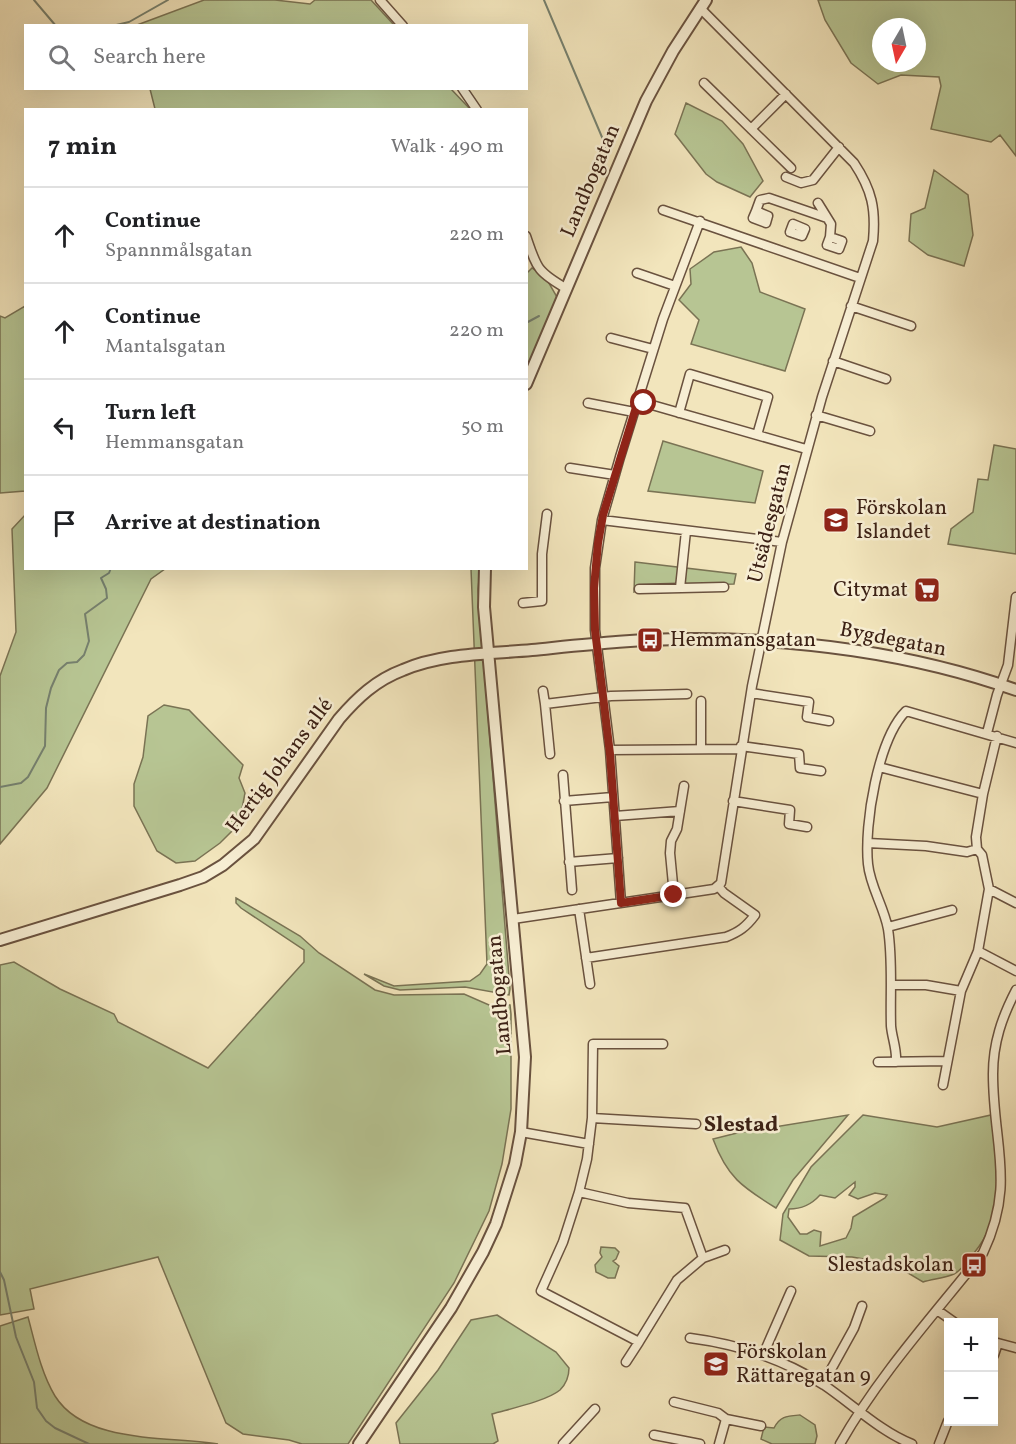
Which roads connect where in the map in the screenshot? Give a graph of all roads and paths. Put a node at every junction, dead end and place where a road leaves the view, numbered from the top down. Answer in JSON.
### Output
{"nodes":[{"id":1,"x":380,"y":0,"type":"edge"},
{"id":2,"x":703,"y":4,"type":"edge"},
{"id":3,"x":402,"y":24,"type":"edge"},
{"id":4,"x":704,"y":83,"type":"dead end"},
{"id":5,"x":463,"y":90,"type":"edge"},
{"id":6,"x":786,"y":94,"type":"junction"},
{"id":7,"x":476,"y":108,"type":"edge"},
{"id":8,"x":751,"y":129,"type":"junction"},
{"id":9,"x":839,"y":147,"type":"junction"},
{"id":10,"x":790,"y":168,"type":"dead end"},
{"id":11,"x":786,"y":177,"type":"dead end"},
{"id":12,"x":818,"y":203,"type":"dead end"},
{"id":13,"x":798,"y":208,"type":"junction"},
{"id":14,"x":663,"y":210,"type":"dead end"},
{"id":15,"x":756,"y":211,"type":"dead end"},
{"id":16,"x":827,"y":218,"type":"junction"},
{"id":17,"x":700,"y":221,"type":"junction"},
{"id":18,"x":792,"y":224,"type":"dead end"},
{"id":19,"x":830,"y":237,"type":"dead end"},
{"id":20,"x":528,"y":242,"type":"edge"},
{"id":21,"x":637,"y":273,"type":"dead end"},
{"id":22,"x":860,"y":278,"type":"junction"},
{"id":23,"x":675,"y":286,"type":"junction"},
{"id":24,"x":567,"y":289,"type":"junction"},
{"id":25,"x":851,"y":306,"type":"junction"},
{"id":26,"x":911,"y":326,"type":"dead end"},
{"id":27,"x":611,"y":338,"type":"dead end"},
{"id":28,"x":653,"y":349,"type":"junction"},
{"id":29,"x":833,"y":361,"type":"junction"},
{"id":30,"x":528,"y":379,"type":"edge"},
{"id":31,"x":886,"y":379,"type":"dead end"},
{"id":32,"x":638,"y":401,"type":"junction"},
{"id":33,"x":588,"y":403,"type":"dead end"},
{"id":34,"x":634,"y":412,"type":"junction"},
{"id":35,"x":679,"y":413,"type":"junction"},
{"id":36,"x":816,"y":415,"type":"junction"},
{"id":37,"x":870,"y":431,"type":"dead end"},
{"id":38,"x":757,"y":435,"type":"junction"},
{"id":39,"x":806,"y":449,"type":"junction"},
{"id":40,"x":570,"y":468,"type":"dead end"},
{"id":41,"x":615,"y":475,"type":"junction"},
{"id":42,"x":547,"y":514,"type":"dead end"},
{"id":43,"x":602,"y":520,"type":"junction"},
{"id":44,"x":686,"y":531,"type":"junction"},
{"id":45,"x":783,"y":542,"type":"junction"},
{"id":46,"x":485,"y":570,"type":"edge"},
{"id":47,"x":724,"y":587,"type":"dead end"},
{"id":48,"x":639,"y":588,"type":"dead end"},
{"id":49,"x":680,"y":588,"type":"junction"},
{"id":50,"x":1016,"y":597,"type":"edge"},
{"id":51,"x":523,"y":603,"type":"dead end"},
{"id":52,"x":760,"y":641,"type":"junction"},
{"id":53,"x":596,"y":644,"type":"junction"},
{"id":54,"x":488,"y":654,"type":"junction"},
{"id":55,"x":1001,"y":685,"type":"junction"},
{"id":56,"x":1016,"y":690,"type":"edge"},
{"id":57,"x":543,"y":692,"type":"dead end"},
{"id":58,"x":751,"y":693,"type":"junction"},
{"id":59,"x":687,"y":694,"type":"dead end"},
{"id":60,"x":603,"y":697,"type":"junction"},
{"id":61,"x":701,"y":701,"type":"dead end"},
{"id":62,"x":545,"y":704,"type":"junction"},
{"id":63,"x":829,"y":721,"type":"dead end"},
{"id":64,"x":987,"y":733,"type":"junction"},
{"id":65,"x":997,"y":736,"type":"junction"},
{"id":66,"x":1016,"y":743,"type":"edge"},
{"id":67,"x":741,"y":747,"type":"junction"},
{"id":68,"x":701,"y":749,"type":"junction"},
{"id":69,"x":610,"y":750,"type":"junction"},
{"id":70,"x":550,"y":754,"type":"dead end"},
{"id":71,"x":879,"y":767,"type":"junction"},
{"id":72,"x":821,"y":771,"type":"dead end"},
{"id":73,"x":562,"y":775,"type":"dead end"},
{"id":74,"x":684,"y":786,"type":"dead end"},
{"id":75,"x":982,"y":794,"type":"junction"},
{"id":76,"x":613,"y":797,"type":"junction"},
{"id":77,"x":564,"y":801,"type":"junction"},
{"id":78,"x":733,"y":801,"type":"junction"},
{"id":79,"x":680,"y":811,"type":"junction"},
{"id":80,"x":615,"y":816,"type":"junction"},
{"id":81,"x":807,"y":827,"type":"dead end"},
{"id":82,"x":868,"y":843,"type":"junction"},
{"id":83,"x":977,"y":849,"type":"junction"},
{"id":84,"x":618,"y":858,"type":"junction"},
{"id":85,"x":569,"y":862,"type":"junction"},
{"id":86,"x":718,"y":886,"type":"junction"},
{"id":87,"x":989,"y":889,"type":"junction"},
{"id":88,"x":572,"y":890,"type":"dead end"},
{"id":89,"x":674,"y":895,"type":"junction"},
{"id":90,"x":621,"y":903,"type":"junction"},
{"id":91,"x":1016,"y":903,"type":"edge"},
{"id":92,"x":579,"y":909,"type":"junction"},
{"id":93,"x":952,"y":910,"type":"dead end"},
{"id":94,"x":513,"y":919,"type":"junction"},
{"id":95,"x":888,"y":927,"type":"junction"},
{"id":96,"x":0,"y":940,"type":"edge"},
{"id":97,"x":978,"y":951,"type":"junction"},
{"id":98,"x":586,"y":958,"type":"junction"},
{"id":99,"x":1016,"y":972,"type":"edge"},
{"id":100,"x":590,"y":984,"type":"dead end"},
{"id":101,"x":891,"y":985,"type":"junction"},
{"id":102,"x":1016,"y":990,"type":"edge"},
{"id":103,"x":961,"y":991,"type":"junction"},
{"id":104,"x":663,"y":1044,"type":"dead end"},
{"id":105,"x":947,"y":1061,"type":"junction"},
{"id":106,"x":878,"y":1062,"type":"dead end"},
{"id":107,"x":896,"y":1062,"type":"junction"},
{"id":108,"x":943,"y":1085,"type":"dead end"},
{"id":109,"x":592,"y":1118,"type":"junction"},
{"id":110,"x":696,"y":1124,"type":"dead end"},
{"id":111,"x":521,"y":1132,"type":"junction"},
{"id":112,"x":589,"y":1144,"type":"junction"},
{"id":113,"x":579,"y":1192,"type":"junction"},
{"id":114,"x":725,"y":1250,"type":"dead end"},
{"id":115,"x":703,"y":1258,"type":"junction"},
{"id":116,"x":791,"y":1291,"type":"dead end"},
{"id":117,"x":862,"y":1306,"type":"dead end"},
{"id":118,"x":937,"y":1310,"type":"junction"},
{"id":119,"x":947,"y":1318,"type":"edge"},
{"id":120,"x":690,"y":1338,"type":"dead end"},
{"id":121,"x":639,"y":1342,"type":"junction"},
{"id":122,"x":998,"y":1344,"type":"edge"},
{"id":123,"x":1016,"y":1348,"type":"edge"},
{"id":124,"x":763,"y":1355,"type":"junction"},
{"id":125,"x":626,"y":1362,"type":"dead end"},
{"id":126,"x":823,"y":1384,"type":"junction"},
{"id":127,"x":398,"y":1388,"type":"junction"},
{"id":128,"x":674,"y":1402,"type":"dead end"},
{"id":129,"x":595,"y":1409,"type":"dead end"},
{"id":130,"x":860,"y":1411,"type":"junction"},
{"id":131,"x":726,"y":1419,"type":"junction"},
{"id":132,"x":761,"y":1426,"type":"dead end"},
{"id":133,"x":946,"y":1426,"type":"edge"},
{"id":134,"x":654,"y":1435,"type":"dead end"},
{"id":135,"x":360,"y":1444,"type":"edge"},
{"id":136,"x":367,"y":1444,"type":"edge"},
{"id":137,"x":563,"y":1444,"type":"edge"},
{"id":138,"x":700,"y":1444,"type":"edge"},
{"id":139,"x":719,"y":1444,"type":"edge"},
{"id":140,"x":840,"y":1444,"type":"edge"},
{"id":141,"x":912,"y":1444,"type":"edge"},
{"id":142,"x":939,"y":1444,"type":"edge"}],
"edges":[{"from":1,"to":3,"type":"street"},
{"from":2,"to":6,"type":"street","name":"Utsädesgatan"},
{"from":2,"to":24,"type":"street","name":"Landbogatan"},
{"from":4,"to":8,"type":"street"},
{"from":5,"to":7,"type":"street"},
{"from":6,"to":8,"type":"street"},
{"from":6,"to":9,"type":"street","name":"Utsädesgatan"},
{"from":8,"to":10,"type":"street"},
{"from":9,"to":11,"type":"street"},
{"from":9,"to":22,"type":"street","name":"Utsädesgatan"},
{"from":12,"to":16,"type":"street"},
{"from":13,"to":15,"type":"street"},
{"from":13,"to":16,"type":"street"},
{"from":13,"to":18,"type":"street"},
{"from":14,"to":17,"type":"street"},
{"from":16,"to":19,"type":"street"},
{"from":17,"to":22,"type":"street"},
{"from":17,"to":23,"type":"street"},
{"from":20,"to":24,"type":"street"},
{"from":21,"to":23,"type":"street"},
{"from":22,"to":25,"type":"street","name":"Utsädesgatan"},
{"from":23,"to":28,"type":"street"},
{"from":24,"to":30,"type":"street","name":"Landbogatan"},
{"from":25,"to":26,"type":"street"},
{"from":25,"to":29,"type":"street","name":"Utsädesgatan"},
{"from":27,"to":28,"type":"street"},
{"from":28,"to":32,"type":"street"},
{"from":29,"to":31,"type":"street"},
{"from":29,"to":36,"type":"street","name":"Utsädesgatan"},
{"from":32,"to":34,"type":"street"},
{"from":32,"to":35,"type":"street"},
{"from":33,"to":34,"type":"street"},
{"from":34,"to":41,"type":"street"},
{"from":35,"to":38,"type":"street"},
{"from":35,"to":38,"type":"street"},
{"from":36,"to":37,"type":"street"},
{"from":36,"to":39,"type":"street","name":"Utsädesgatan"},
{"from":38,"to":39,"type":"street"},
{"from":39,"to":45,"type":"street","name":"Utsädesgatan"},
{"from":40,"to":41,"type":"street"},
{"from":41,"to":43,"type":"street"},
{"from":42,"to":51,"type":"street"},
{"from":43,"to":44,"type":"street"},
{"from":43,"to":53,"type":"street"},
{"from":44,"to":45,"type":"street"},
{"from":44,"to":49,"type":"street"},
{"from":45,"to":52,"type":"street","name":"Utsädesgatan"},
{"from":46,"to":54,"type":"street","name":"Landbogatan"},
{"from":47,"to":49,"type":"street"},
{"from":48,"to":49,"type":"street"},
{"from":50,"to":55,"type":"street"},
{"from":52,"to":53,"type":"street","name":"Bygdegatan"},
{"from":52,"to":55,"type":"street","name":"Bygdegatan"},
{"from":52,"to":58,"type":"street"},
{"from":53,"to":54,"type":"street","name":"Bygdegatan"},
{"from":53,"to":60,"type":"street"},
{"from":54,"to":94,"type":"street","name":"Landbogatan"},
{"from":54,"to":96,"type":"street","name":"Hertig Johans allé"},
{"from":55,"to":56,"type":"street","name":"Bygdegatan"},
{"from":55,"to":64,"type":"street"},
{"from":57,"to":62,"type":"street"},
{"from":58,"to":63,"type":"street"},
{"from":58,"to":67,"type":"street"},
{"from":59,"to":60,"type":"street"},
{"from":60,"to":62,"type":"street"},
{"from":60,"to":69,"type":"street"},
{"from":61,"to":68,"type":"street"},
{"from":62,"to":70,"type":"street"},
{"from":64,"to":65,"type":"street"},
{"from":64,"to":71,"type":"street"},
{"from":65,"to":66,"type":"street"},
{"from":65,"to":75,"type":"street"},
{"from":67,"to":68,"type":"street"},
{"from":67,"to":72,"type":"street"},
{"from":67,"to":78,"type":"street"},
{"from":68,"to":69,"type":"street"},
{"from":69,"to":76,"type":"street"},
{"from":71,"to":75,"type":"street"},
{"from":71,"to":82,"type":"street"},
{"from":73,"to":77,"type":"street"},
{"from":74,"to":79,"type":"street"},
{"from":75,"to":83,"type":"street"},
{"from":76,"to":77,"type":"street"},
{"from":76,"to":80,"type":"street"},
{"from":77,"to":85,"type":"street"},
{"from":78,"to":81,"type":"street"},
{"from":78,"to":86,"type":"street"},
{"from":79,"to":80,"type":"street"},
{"from":79,"to":89,"type":"street"},
{"from":80,"to":84,"type":"street"},
{"from":82,"to":83,"type":"street"},
{"from":82,"to":95,"type":"street"},
{"from":83,"to":87,"type":"street"},
{"from":84,"to":85,"type":"street"},
{"from":84,"to":90,"type":"street"},
{"from":85,"to":88,"type":"street"},
{"from":86,"to":89,"type":"street"},
{"from":86,"to":98,"type":"street"},
{"from":87,"to":91,"type":"street"},
{"from":87,"to":97,"type":"street"},
{"from":89,"to":90,"type":"street"},
{"from":90,"to":92,"type":"street"},
{"from":92,"to":94,"type":"street"},
{"from":92,"to":98,"type":"street"},
{"from":93,"to":95,"type":"street"},
{"from":94,"to":111,"type":"street","name":"Landbogatan"},
{"from":95,"to":101,"type":"street"},
{"from":97,"to":99,"type":"street"},
{"from":97,"to":103,"type":"street"},
{"from":98,"to":100,"type":"street"},
{"from":101,"to":103,"type":"street"},
{"from":101,"to":107,"type":"street"},
{"from":102,"to":118,"type":"street"},
{"from":103,"to":105,"type":"street"},
{"from":104,"to":109,"type":"street"},
{"from":105,"to":107,"type":"street"},
{"from":105,"to":108,"type":"street"},
{"from":106,"to":107,"type":"street"},
{"from":109,"to":110,"type":"street"},
{"from":109,"to":112,"type":"street"},
{"from":111,"to":112,"type":"street"},
{"from":111,"to":127,"type":"street","name":"Landbogatan"},
{"from":112,"to":113,"type":"street"},
{"from":113,"to":115,"type":"street"},
{"from":113,"to":121,"type":"street"},
{"from":114,"to":115,"type":"street"},
{"from":115,"to":121,"type":"street"},
{"from":116,"to":124,"type":"street"},
{"from":117,"to":126,"type":"street"},
{"from":118,"to":119,"type":"street"},
{"from":118,"to":130,"type":"street"},
{"from":120,"to":124,"type":"street"},
{"from":121,"to":125,"type":"street"},
{"from":122,"to":123,"type":"street"},
{"from":124,"to":126,"type":"street"},
{"from":126,"to":130,"type":"street"},
{"from":127,"to":135,"type":"street","name":"Landbogatan"},
{"from":127,"to":136,"type":"street","name":"Landbogatan"},
{"from":128,"to":131,"type":"street"},
{"from":129,"to":137,"type":"street"},
{"from":130,"to":140,"type":"street"},
{"from":130,"to":141,"type":"street"},
{"from":131,"to":132,"type":"street"},
{"from":131,"to":139,"type":"street"},
{"from":133,"to":142,"type":"street"},
{"from":134,"to":138,"type":"street"}]}
